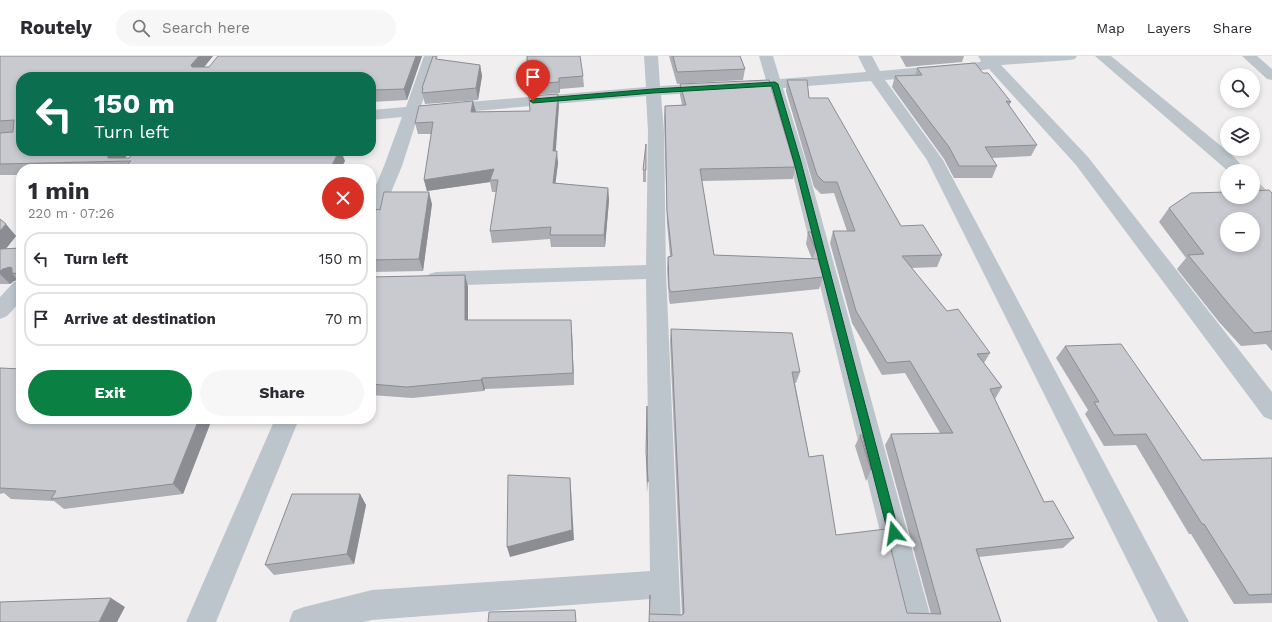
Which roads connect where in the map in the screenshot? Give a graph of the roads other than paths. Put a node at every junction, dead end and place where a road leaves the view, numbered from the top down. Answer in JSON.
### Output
{"nodes":[{"id":1,"x":430,"y":56,"type":"edge"},
{"id":2,"x":651,"y":56,"type":"edge"},
{"id":3,"x":766,"y":56,"type":"edge"},
{"id":4,"x":865,"y":56,"type":"edge"},
{"id":5,"x":1070,"y":56,"type":"edge"},
{"id":6,"x":1102,"y":56,"type":"edge"},
{"id":7,"x":1249,"y":56,"type":"edge"},
{"id":8,"x":987,"y":58,"type":"edge"},
{"id":9,"x":875,"y":76,"type":"junction"},
{"id":10,"x":1272,"y":76,"type":"edge"},
{"id":11,"x":775,"y":84,"type":"junction"},
{"id":12,"x":653,"y":91,"type":"junction"},
{"id":13,"x":412,"y":111,"type":"junction"},
{"id":14,"x":376,"y":114,"type":"edge"},
{"id":15,"x":1232,"y":164,"type":"edge"},
{"id":16,"x":1260,"y":194,"type":"edge"},
{"id":17,"x":376,"y":206,"type":"edge"},
{"id":18,"x":1272,"y":206,"type":"edge"},
{"id":19,"x":656,"y":272,"type":"junction"},
{"id":20,"x":418,"y":279,"type":"edge"},
{"id":21,"x":16,"y":295,"type":"edge"},
{"id":22,"x":6,"y":310,"type":"edge"},
{"id":23,"x":1272,"y":410,"type":"edge"},
{"id":24,"x":285,"y":424,"type":"edge"},
{"id":25,"x":664,"y":584,"type":"junction"},
{"id":26,"x":201,"y":622,"type":"edge"},
{"id":27,"x":304,"y":622,"type":"edge"},
{"id":28,"x":666,"y":622,"type":"edge"},
{"id":29,"x":917,"y":622,"type":"edge"},
{"id":30,"x":1174,"y":622,"type":"edge"}],
"edges":[{"from":1,"to":13,"type":"street"},
{"from":2,"to":12,"type":"street"},
{"from":3,"to":11,"type":"street"},
{"from":4,"to":9,"type":"street"},
{"from":5,"to":8,"type":"street"},
{"from":6,"to":15,"type":"street"},
{"from":7,"to":10,"type":"street"},
{"from":8,"to":9,"type":"street"},
{"from":8,"to":23,"type":"street"},
{"from":9,"to":11,"type":"street"},
{"from":9,"to":30,"type":"street"},
{"from":11,"to":12,"type":"street"},
{"from":11,"to":29,"type":"street"},
{"from":12,"to":13,"type":"street"},
{"from":12,"to":19,"type":"street"},
{"from":13,"to":14,"type":"street"},
{"from":13,"to":17,"type":"street"},
{"from":16,"to":18,"type":"street"},
{"from":19,"to":20,"type":"street"},
{"from":19,"to":25,"type":"street"},
{"from":21,"to":22,"type":"street"},
{"from":24,"to":26,"type":"street"},
{"from":25,"to":27,"type":"street"},
{"from":25,"to":28,"type":"street"}]}
